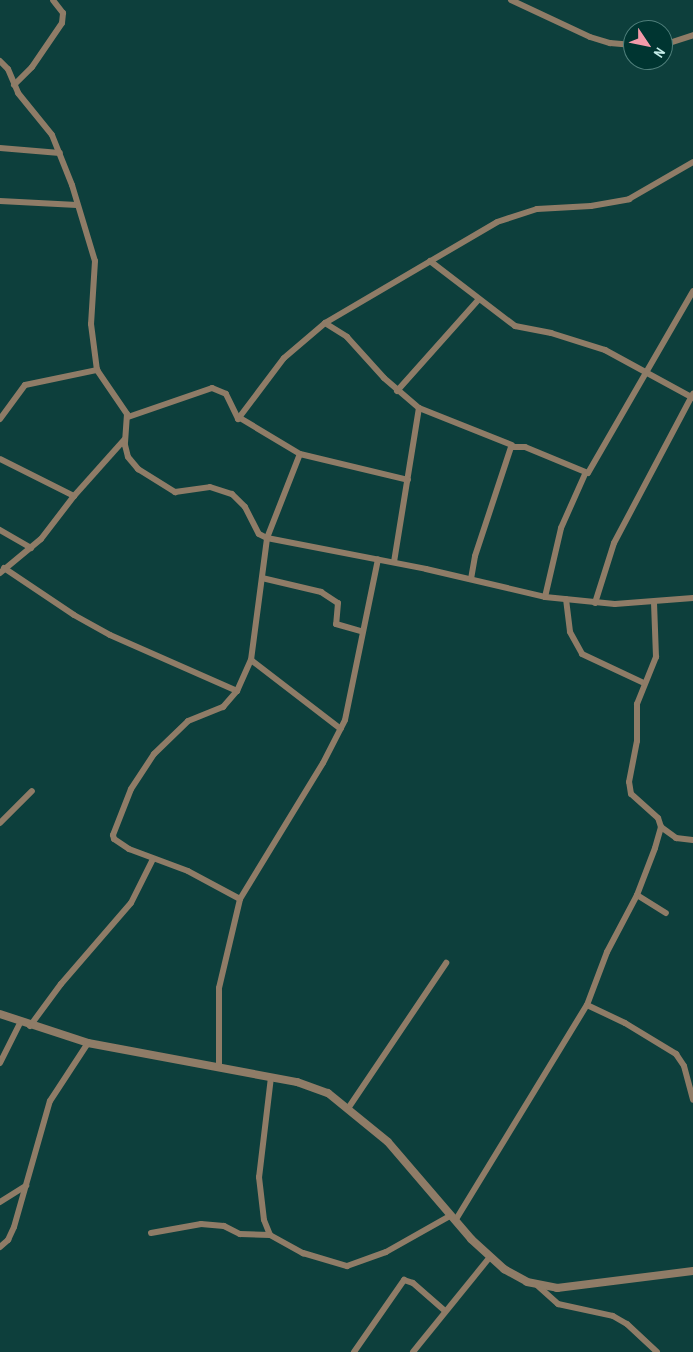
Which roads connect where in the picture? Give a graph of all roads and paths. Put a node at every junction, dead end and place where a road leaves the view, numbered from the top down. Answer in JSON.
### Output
{"nodes":[{"id":1,"x":53,"y":0,"type":"edge"},
{"id":2,"x":511,"y":0,"type":"edge"},
{"id":3,"x":693,"y":36,"type":"edge"},
{"id":4,"x":673,"y":43,"type":"edge"},
{"id":5,"x":623,"y":44,"type":"edge"},
{"id":6,"x":0,"y":61,"type":"edge"},
{"id":7,"x":14,"y":85,"type":"junction"},
{"id":8,"x":0,"y":148,"type":"edge"},
{"id":9,"x":60,"y":153,"type":"junction"},
{"id":10,"x":693,"y":162,"type":"edge"},
{"id":11,"x":0,"y":201,"type":"edge"},
{"id":12,"x":77,"y":205,"type":"junction"},
{"id":13,"x":430,"y":262,"type":"junction"},
{"id":14,"x":693,"y":291,"type":"edge"},
{"id":15,"x":478,"y":300,"type":"junction"},
{"id":16,"x":325,"y":322,"type":"junction"},
{"id":17,"x":97,"y":370,"type":"junction"},
{"id":18,"x":646,"y":372,"type":"junction"},
{"id":19,"x":397,"y":391,"type":"junction"},
{"id":20,"x":692,"y":396,"type":"edge"},
{"id":21,"x":419,"y":408,"type":"junction"},
{"id":22,"x":128,"y":416,"type":"junction"},
{"id":23,"x":240,"y":418,"type":"junction"},
{"id":24,"x":0,"y":419,"type":"edge"},
{"id":25,"x":126,"y":439,"type":"junction"},
{"id":26,"x":512,"y":445,"type":"junction"},
{"id":27,"x":300,"y":454,"type":"junction"},
{"id":28,"x":0,"y":459,"type":"edge"},
{"id":29,"x":585,"y":474,"type":"junction"},
{"id":30,"x":408,"y":480,"type":"junction"},
{"id":31,"x":74,"y":496,"type":"junction"},
{"id":32,"x":0,"y":530,"type":"edge"},
{"id":33,"x":267,"y":538,"type":"junction"},
{"id":34,"x":31,"y":548,"type":"junction"},
{"id":35,"x":378,"y":559,"type":"junction"},
{"id":36,"x":394,"y":562,"type":"junction"},
{"id":37,"x":2,"y":571,"type":"edge"},
{"id":38,"x":262,"y":578,"type":"junction"},
{"id":39,"x":471,"y":579,"type":"junction"},
{"id":40,"x":545,"y":596,"type":"junction"},
{"id":41,"x":693,"y":598,"type":"edge"},
{"id":42,"x":566,"y":599,"type":"junction"},
{"id":43,"x":654,"y":602,"type":"junction"},
{"id":44,"x":595,"y":603,"type":"junction"},
{"id":45,"x":361,"y":631,"type":"junction"},
{"id":46,"x":251,"y":660,"type":"junction"},
{"id":47,"x":644,"y":683,"type":"junction"},
{"id":48,"x":237,"y":691,"type":"junction"},
{"id":49,"x":341,"y":729,"type":"junction"},
{"id":50,"x":32,"y":791,"type":"dead end"},
{"id":51,"x":0,"y":823,"type":"edge"},
{"id":52,"x":661,"y":827,"type":"junction"},
{"id":53,"x":693,"y":840,"type":"edge"},
{"id":54,"x":153,"y":859,"type":"junction"},
{"id":55,"x":637,"y":895,"type":"junction"},
{"id":56,"x":240,"y":899,"type":"junction"},
{"id":57,"x":666,"y":913,"type":"dead end"},
{"id":58,"x":446,"y":963,"type":"dead end"},
{"id":59,"x":587,"y":1005,"type":"junction"},
{"id":60,"x":0,"y":1014,"type":"edge"},
{"id":61,"x":21,"y":1022,"type":"junction"},
{"id":62,"x":30,"y":1026,"type":"junction"},
{"id":63,"x":88,"y":1043,"type":"junction"},
{"id":64,"x":0,"y":1063,"type":"edge"},
{"id":65,"x":219,"y":1067,"type":"junction"},
{"id":66,"x":271,"y":1077,"type":"junction"},
{"id":67,"x":693,"y":1100,"type":"edge"},
{"id":68,"x":349,"y":1107,"type":"junction"},
{"id":69,"x":26,"y":1186,"type":"junction"},
{"id":70,"x":0,"y":1202,"type":"edge"},
{"id":71,"x":452,"y":1218,"type":"junction"},
{"id":72,"x":151,"y":1233,"type":"dead end"},
{"id":73,"x":270,"y":1235,"type":"junction"},
{"id":74,"x":0,"y":1247,"type":"edge"},
{"id":75,"x":490,"y":1257,"type":"junction"},
{"id":76,"x":693,"y":1271,"type":"edge"},
{"id":77,"x":538,"y":1286,"type":"junction"},
{"id":78,"x":444,"y":1310,"type":"junction"},
{"id":79,"x":354,"y":1352,"type":"edge"},
{"id":80,"x":413,"y":1352,"type":"edge"},
{"id":81,"x":656,"y":1352,"type":"edge"}],
"edges":[{"from":1,"to":7,"type":"street"},
{"from":2,"to":5,"type":"street"},
{"from":3,"to":4,"type":"street"},
{"from":6,"to":7,"type":"street"},
{"from":7,"to":9,"type":"street"},
{"from":8,"to":9,"type":"street"},
{"from":9,"to":12,"type":"street"},
{"from":10,"to":13,"type":"street"},
{"from":11,"to":12,"type":"street"},
{"from":12,"to":17,"type":"street"},
{"from":13,"to":15,"type":"street"},
{"from":13,"to":16,"type":"street"},
{"from":14,"to":18,"type":"street"},
{"from":15,"to":18,"type":"street"},
{"from":15,"to":19,"type":"street"},
{"from":16,"to":19,"type":"street"},
{"from":16,"to":23,"type":"street"},
{"from":17,"to":22,"type":"street"},
{"from":17,"to":24,"type":"street"},
{"from":18,"to":20,"type":"street"},
{"from":18,"to":29,"type":"street"},
{"from":19,"to":21,"type":"street"},
{"from":20,"to":44,"type":"street"},
{"from":21,"to":26,"type":"street"},
{"from":21,"to":30,"type":"street"},
{"from":22,"to":23,"type":"street"},
{"from":22,"to":25,"type":"street"},
{"from":23,"to":27,"type":"street"},
{"from":25,"to":31,"type":"street"},
{"from":25,"to":33,"type":"street"},
{"from":26,"to":29,"type":"street"},
{"from":26,"to":39,"type":"street"},
{"from":27,"to":30,"type":"street"},
{"from":27,"to":33,"type":"street"},
{"from":28,"to":31,"type":"street"},
{"from":29,"to":40,"type":"street"},
{"from":30,"to":36,"type":"street"},
{"from":31,"to":34,"type":"street"},
{"from":32,"to":34,"type":"street"},
{"from":33,"to":35,"type":"street"},
{"from":33,"to":38,"type":"street"},
{"from":34,"to":37,"type":"street"},
{"from":35,"to":36,"type":"street"},
{"from":35,"to":45,"type":"street"},
{"from":36,"to":39,"type":"street"},
{"from":37,"to":48,"type":"street"},
{"from":38,"to":45,"type":"street"},
{"from":38,"to":46,"type":"street"},
{"from":39,"to":40,"type":"street"},
{"from":40,"to":42,"type":"street"},
{"from":41,"to":43,"type":"street"},
{"from":42,"to":44,"type":"street"},
{"from":42,"to":47,"type":"street"},
{"from":43,"to":44,"type":"street"},
{"from":43,"to":47,"type":"street"},
{"from":45,"to":49,"type":"street"},
{"from":46,"to":48,"type":"street"},
{"from":46,"to":49,"type":"street"},
{"from":47,"to":52,"type":"street"},
{"from":48,"to":54,"type":"street"},
{"from":49,"to":56,"type":"street"},
{"from":50,"to":51,"type":"street"},
{"from":52,"to":53,"type":"street"},
{"from":52,"to":55,"type":"street"},
{"from":54,"to":56,"type":"street"},
{"from":54,"to":62,"type":"street"},
{"from":55,"to":57,"type":"street"},
{"from":55,"to":59,"type":"street"},
{"from":56,"to":65,"type":"street"},
{"from":58,"to":68,"type":"street"},
{"from":59,"to":67,"type":"street"},
{"from":59,"to":71,"type":"street"},
{"from":60,"to":61,"type":"street"},
{"from":61,"to":62,"type":"street"},
{"from":61,"to":64,"type":"street"},
{"from":62,"to":63,"type":"street"},
{"from":63,"to":65,"type":"street"},
{"from":63,"to":69,"type":"street"},
{"from":65,"to":66,"type":"street"},
{"from":66,"to":68,"type":"street"},
{"from":66,"to":73,"type":"street"},
{"from":68,"to":71,"type":"street"},
{"from":69,"to":70,"type":"street"},
{"from":69,"to":74,"type":"street"},
{"from":71,"to":73,"type":"street"},
{"from":71,"to":75,"type":"street"},
{"from":72,"to":73,"type":"street"},
{"from":75,"to":77,"type":"street"},
{"from":75,"to":78,"type":"street"},
{"from":76,"to":77,"type":"street"},
{"from":77,"to":81,"type":"street"},
{"from":78,"to":79,"type":"street"},
{"from":78,"to":80,"type":"street"}]}
